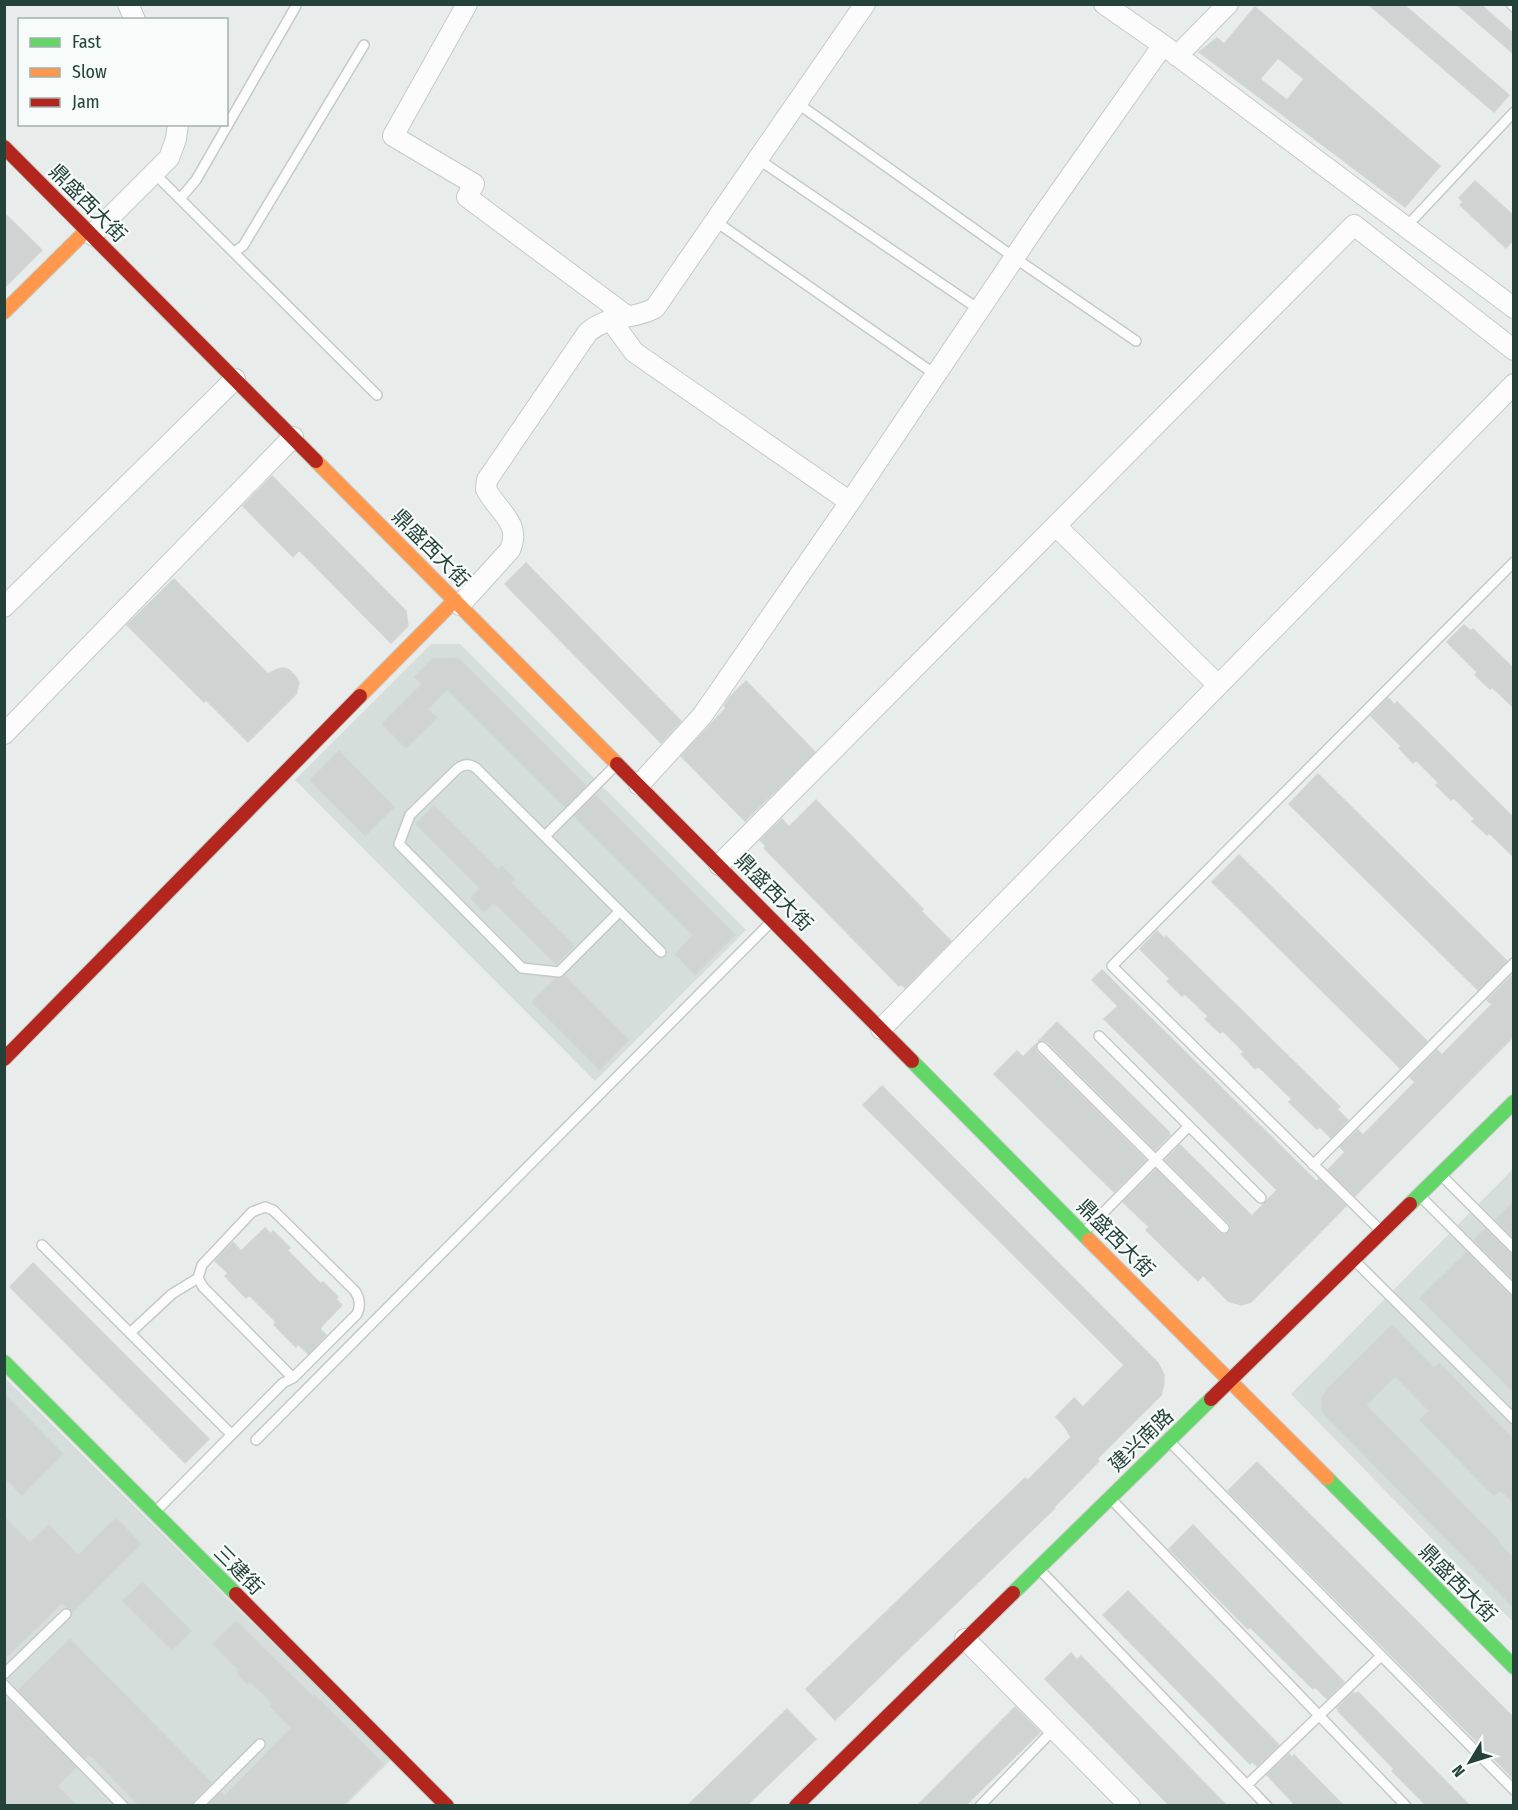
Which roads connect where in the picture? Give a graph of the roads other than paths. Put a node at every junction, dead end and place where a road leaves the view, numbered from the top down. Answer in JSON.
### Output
{"nodes":[{"id":1,"x":128,"y":4,"type":"edge"},
{"id":2,"x":467,"y":4,"type":"edge"},
{"id":3,"x":865,"y":4,"type":"edge"},
{"id":4,"x":1104,"y":4,"type":"edge"},
{"id":5,"x":1228,"y":4,"type":"edge"},
{"id":6,"x":297,"y":6,"type":"dead end"},
{"id":7,"x":134,"y":18,"type":"edge"},
{"id":8,"x":364,"y":45,"type":"dead end"},
{"id":9,"x":1170,"y":51,"type":"junction"},
{"id":10,"x":797,"y":103,"type":"junction"},
{"id":11,"x":1514,"y":112,"type":"edge"},
{"id":12,"x":228,"y":125,"type":"edge"},
{"id":13,"x":178,"y":126,"type":"edge"},
{"id":14,"x":227,"y":126,"type":"edge"},
{"id":15,"x":4,"y":147,"type":"edge"},
{"id":16,"x":758,"y":159,"type":"junction"},
{"id":17,"x":154,"y":173,"type":"junction"},
{"id":18,"x":180,"y":199,"type":"junction"},
{"id":19,"x":715,"y":221,"type":"junction"},
{"id":20,"x":1406,"y":227,"type":"junction"},
{"id":21,"x":89,"y":232,"type":"junction"},
{"id":22,"x":234,"y":252,"type":"junction"},
{"id":23,"x":1015,"y":258,"type":"junction"},
{"id":24,"x":1514,"y":308,"type":"edge"},
{"id":25,"x":980,"y":310,"type":"junction"},
{"id":26,"x":4,"y":312,"type":"edge"},
{"id":27,"x":618,"y":318,"type":"junction"},
{"id":28,"x":1136,"y":341,"type":"dead end"},
{"id":29,"x":1514,"y":350,"type":"edge"},
{"id":30,"x":936,"y":375,"type":"junction"},
{"id":31,"x":235,"y":379,"type":"junction"},
{"id":32,"x":1514,"y":384,"type":"edge"},
{"id":33,"x":377,"y":395,"type":"dead end"},
{"id":34,"x":293,"y":437,"type":"junction"},
{"id":35,"x":850,"y":502,"type":"junction"},
{"id":36,"x":1056,"y":526,"type":"junction"},
{"id":37,"x":1514,"y":562,"type":"edge"},
{"id":38,"x":458,"y":602,"type":"junction"},
{"id":39,"x":4,"y":607,"type":"edge"},
{"id":40,"x":1218,"y":685,"type":"junction"},
{"id":41,"x":4,"y":734,"type":"edge"},
{"id":42,"x":618,"y":763,"type":"junction"},
{"id":43,"x":639,"y":785,"type":"junction"},
{"id":44,"x":545,"y":836,"type":"junction"},
{"id":45,"x":719,"y":865,"type":"junction"},
{"id":46,"x":620,"y":911,"type":"junction"},
{"id":47,"x":774,"y":920,"type":"junction"},
{"id":48,"x":661,"y":952,"type":"dead end"},
{"id":49,"x":1514,"y":963,"type":"edge"},
{"id":50,"x":881,"y":1029,"type":"junction"},
{"id":51,"x":1099,"y":1036,"type":"dead end"},
{"id":52,"x":1042,"y":1047,"type":"dead end"},
{"id":53,"x":4,"y":1059,"type":"edge"},
{"id":54,"x":1514,"y":1102,"type":"edge"},
{"id":55,"x":1189,"y":1126,"type":"junction"},
{"id":56,"x":1156,"y":1160,"type":"junction"},
{"id":57,"x":1313,"y":1165,"type":"junction"},
{"id":58,"x":1440,"y":1174,"type":"junction"},
{"id":59,"x":1419,"y":1195,"type":"junction"},
{"id":60,"x":1261,"y":1198,"type":"dead end"},
{"id":61,"x":1224,"y":1228,"type":"dead end"},
{"id":62,"x":1381,"y":1232,"type":"junction"},
{"id":63,"x":1083,"y":1233,"type":"junction"},
{"id":64,"x":42,"y":1245,"type":"dead end"},
{"id":65,"x":1514,"y":1248,"type":"edge"},
{"id":66,"x":1353,"y":1259,"type":"junction"},
{"id":67,"x":198,"y":1278,"type":"junction"},
{"id":68,"x":1514,"y":1290,"type":"edge"},
{"id":69,"x":130,"y":1333,"type":"junction"},
{"id":70,"x":4,"y":1362,"type":"edge"},
{"id":71,"x":293,"y":1378,"type":"junction"},
{"id":72,"x":1230,"y":1380,"type":"junction"},
{"id":73,"x":1514,"y":1419,"type":"edge"},
{"id":74,"x":231,"y":1434,"type":"junction"},
{"id":75,"x":256,"y":1440,"type":"dead end"},
{"id":76,"x":1168,"y":1440,"type":"junction"},
{"id":77,"x":1110,"y":1498,"type":"junction"},
{"id":78,"x":154,"y":1512,"type":"junction"},
{"id":79,"x":1038,"y":1568,"type":"junction"},
{"id":80,"x":66,"y":1614,"type":"dead end"},
{"id":81,"x":965,"y":1639,"type":"junction"},
{"id":82,"x":1381,"y":1656,"type":"junction"},
{"id":83,"x":1514,"y":1667,"type":"edge"},
{"id":84,"x":4,"y":1674,"type":"edge"},
{"id":85,"x":4,"y":1685,"type":"edge"},
{"id":86,"x":1319,"y":1715,"type":"junction"},
{"id":87,"x":1054,"y":1729,"type":"junction"},
{"id":88,"x":260,"y":1744,"type":"dead end"},
{"id":89,"x":1247,"y":1785,"type":"junction"},
{"id":90,"x":1514,"y":1790,"type":"edge"},
{"id":91,"x":435,"y":1802,"type":"edge"},
{"id":92,"x":123,"y":1806,"type":"edge"},
{"id":93,"x":198,"y":1806,"type":"edge"},
{"id":94,"x":796,"y":1806,"type":"edge"},
{"id":95,"x":980,"y":1806,"type":"edge"},
{"id":96,"x":1130,"y":1806,"type":"edge"},
{"id":97,"x":1267,"y":1806,"type":"edge"},
{"id":98,"x":1406,"y":1806,"type":"edge"}],
"edges":[{"from":1,"to":7,"type":"street"},
{"from":2,"to":27,"type":"street"},
{"from":3,"to":10,"type":"street"},
{"from":4,"to":9,"type":"street"},
{"from":5,"to":9,"type":"street"},
{"from":6,"to":12,"type":"lane"},
{"from":8,"to":22,"type":"lane"},
{"from":9,"to":20,"type":"street"},
{"from":9,"to":23,"type":"street"},
{"from":10,"to":16,"type":"street"},
{"from":10,"to":23,"type":"lane"},
{"from":11,"to":20,"type":"lane"},
{"from":13,"to":17,"type":"street"},
{"from":14,"to":18,"type":"lane"},
{"from":15,"to":21,"type":"street","name":"鼎盛西大街"},
{"from":16,"to":19,"type":"street"},
{"from":16,"to":25,"type":"lane"},
{"from":17,"to":18,"type":"lane"},
{"from":17,"to":21,"type":"street"},
{"from":18,"to":22,"type":"lane"},
{"from":19,"to":27,"type":"street"},
{"from":19,"to":30,"type":"lane"},
{"from":20,"to":24,"type":"street"},
{"from":21,"to":26,"type":"street"},
{"from":21,"to":31,"type":"street","name":"鼎盛西大街"},
{"from":22,"to":33,"type":"lane"},
{"from":23,"to":25,"type":"street"},
{"from":23,"to":28,"type":"lane"},
{"from":25,"to":30,"type":"street"},
{"from":27,"to":35,"type":"street"},
{"from":27,"to":38,"type":"street"},
{"from":29,"to":36,"type":"street"},
{"from":30,"to":35,"type":"street"},
{"from":31,"to":34,"type":"street","name":"鼎盛西大街"},
{"from":31,"to":39,"type":"street"},
{"from":32,"to":40,"type":"street"},
{"from":34,"to":38,"type":"street","name":"鼎盛西大街"},
{"from":34,"to":41,"type":"street"},
{"from":35,"to":43,"type":"street"},
{"from":36,"to":40,"type":"street"},
{"from":36,"to":45,"type":"street"},
{"from":37,"to":57,"type":"lane"},
{"from":38,"to":42,"type":"street","name":"鼎盛西大街"},
{"from":38,"to":53,"type":"street"},
{"from":40,"to":50,"type":"street"},
{"from":42,"to":43,"type":"street","name":"鼎盛西大街"},
{"from":42,"to":44,"type":"lane"},
{"from":43,"to":45,"type":"street","name":"鼎盛西大街"},
{"from":44,"to":46,"type":"lane"},
{"from":44,"to":46,"type":"lane"},
{"from":45,"to":47,"type":"street","name":"鼎盛西大街"},
{"from":46,"to":48,"type":"lane"},
{"from":47,"to":50,"type":"street","name":"鼎盛西大街"},
{"from":47,"to":75,"type":"lane"},
{"from":49,"to":57,"type":"lane"},
{"from":50,"to":63,"type":"street","name":"鼎盛西大街"},
{"from":51,"to":55,"type":"lane"},
{"from":52,"to":56,"type":"lane"},
{"from":54,"to":58,"type":"street","name":"建兴南路"},
{"from":55,"to":56,"type":"lane"},
{"from":55,"to":60,"type":"lane"},
{"from":56,"to":61,"type":"lane"},
{"from":56,"to":63,"type":"lane"},
{"from":57,"to":62,"type":"lane"},
{"from":58,"to":59,"type":"street","name":"建兴南路"},
{"from":58,"to":65,"type":"lane"},
{"from":59,"to":62,"type":"street","name":"建兴南路"},
{"from":59,"to":68,"type":"lane"},
{"from":62,"to":66,"type":"street","name":"建兴南路"},
{"from":63,"to":72,"type":"street","name":"鼎盛西大街"},
{"from":64,"to":69,"type":"lane"},
{"from":66,"to":72,"type":"street","name":"建兴南路"},
{"from":66,"to":73,"type":"lane"},
{"from":67,"to":69,"type":"lane"},
{"from":67,"to":71,"type":"lane"},
{"from":67,"to":71,"type":"lane"},
{"from":69,"to":74,"type":"lane"},
{"from":70,"to":78,"type":"street","name":"三建街"},
{"from":71,"to":74,"type":"lane"},
{"from":72,"to":76,"type":"street","name":"建兴南路"},
{"from":72,"to":83,"type":"street","name":"鼎盛西大街"},
{"from":74,"to":78,"type":"lane"},
{"from":76,"to":77,"type":"street","name":"建兴南路"},
{"from":76,"to":82,"type":"lane"},
{"from":77,"to":79,"type":"street","name":"建兴南路"},
{"from":77,"to":86,"type":"lane"},
{"from":78,"to":91,"type":"street","name":"三建街"},
{"from":79,"to":81,"type":"street","name":"建兴南路"},
{"from":79,"to":89,"type":"lane"},
{"from":80,"to":84,"type":"lane"},
{"from":81,"to":87,"type":"street"},
{"from":81,"to":94,"type":"street","name":"建兴南路"},
{"from":82,"to":86,"type":"lane"},
{"from":82,"to":90,"type":"lane"},
{"from":85,"to":92,"type":"lane"},
{"from":86,"to":89,"type":"lane"},
{"from":86,"to":98,"type":"lane"},
{"from":87,"to":95,"type":"lane"},
{"from":87,"to":96,"type":"street"},
{"from":88,"to":93,"type":"lane"},
{"from":89,"to":97,"type":"lane"}]}
